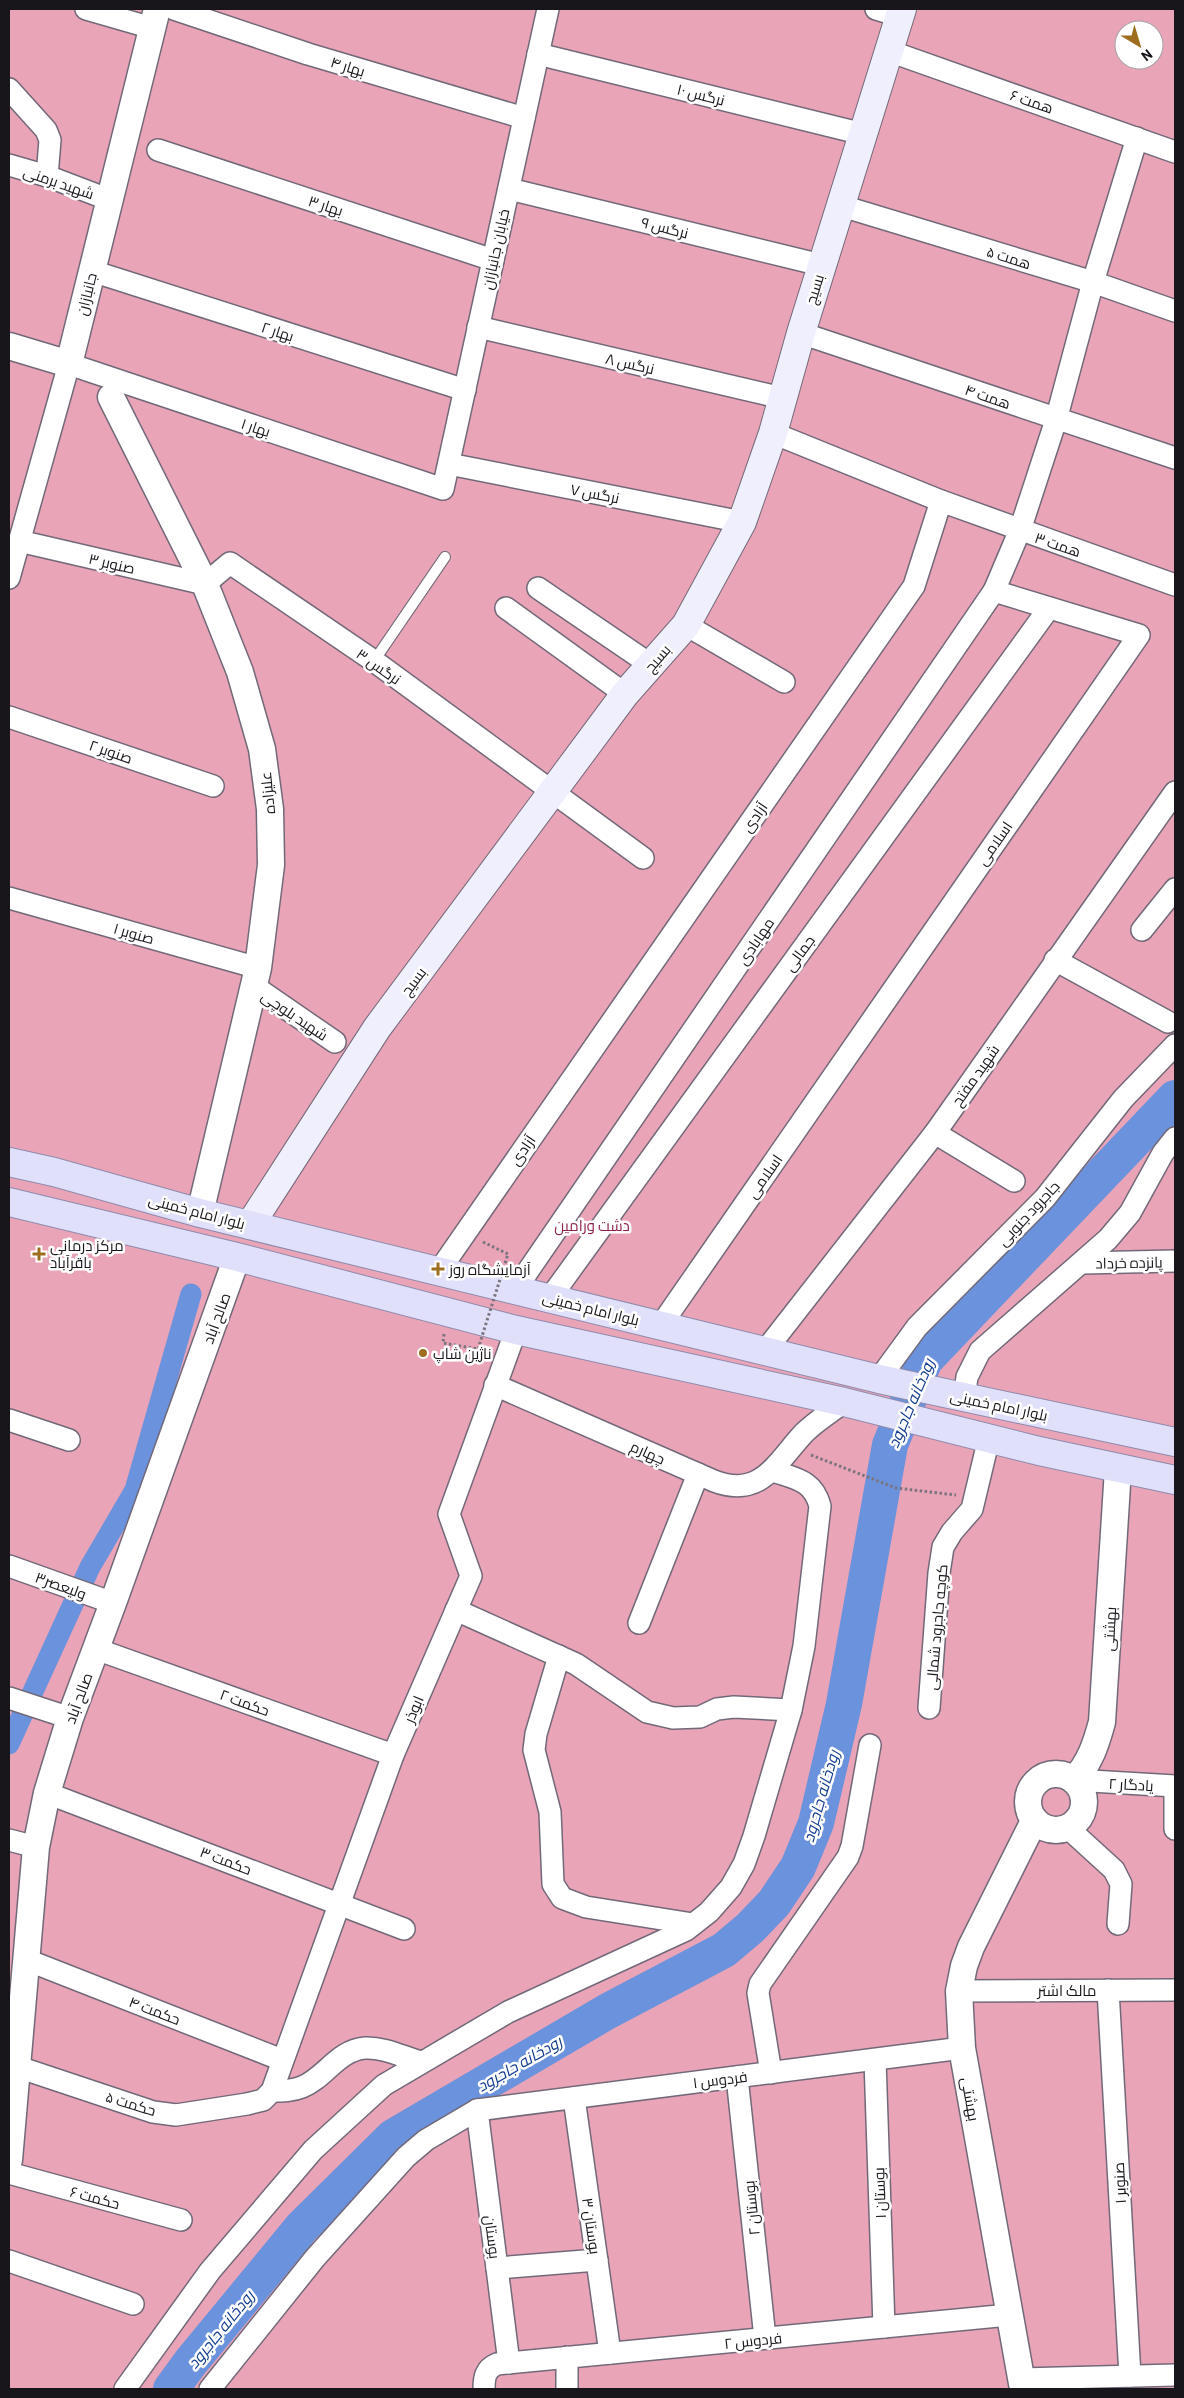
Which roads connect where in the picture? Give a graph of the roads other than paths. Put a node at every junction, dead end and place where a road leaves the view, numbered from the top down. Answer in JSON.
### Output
{"nodes":[{"id":1,"x":86,"y":9,"type":"edge"},
{"id":2,"x":174,"y":9,"type":"edge"},
{"id":3,"x":548,"y":9,"type":"edge"},
{"id":4,"x":892,"y":11,"type":"edge"},
{"id":5,"x":155,"y":18,"type":"edge"},
{"id":6,"x":890,"y":51,"type":"junction"},
{"id":7,"x":538,"y":54,"type":"junction"},
{"id":8,"x":9,"y":89,"type":"edge"},
{"id":9,"x":524,"y":118,"type":"junction"},
{"id":10,"x":864,"y":134,"type":"junction"},
{"id":11,"x":1137,"y":138,"type":"junction"},
{"id":12,"x":158,"y":150,"type":"dead end"},
{"id":13,"x":1175,"y":152,"type":"edge"},
{"id":14,"x":9,"y":165,"type":"edge"},
{"id":15,"x":47,"y":176,"type":"junction"},
{"id":16,"x":509,"y":189,"type":"junction"},
{"id":17,"x":110,"y":200,"type":"junction"},
{"id":18,"x":842,"y":206,"type":"junction"},
{"id":19,"x":493,"y":260,"type":"junction"},
{"id":20,"x":821,"y":265,"type":"junction"},
{"id":21,"x":92,"y":271,"type":"junction"},
{"id":22,"x":1093,"y":282,"type":"junction"},
{"id":23,"x":1175,"y":311,"type":"edge"},
{"id":24,"x":478,"y":327,"type":"junction"},
{"id":25,"x":801,"y":332,"type":"junction"},
{"id":26,"x":9,"y":346,"type":"edge"},
{"id":27,"x":68,"y":364,"type":"junction"},
{"id":28,"x":465,"y":390,"type":"junction"},
{"id":29,"x":111,"y":397,"type":"dead end"},
{"id":30,"x":782,"y":398,"type":"junction"},
{"id":31,"x":1056,"y":420,"type":"junction"},
{"id":32,"x":773,"y":432,"type":"junction"},
{"id":33,"x":1175,"y":458,"type":"edge"},
{"id":34,"x":449,"y":464,"type":"junction"},
{"id":35,"x":443,"y":489,"type":"joint"},
{"id":36,"x":941,"y":501,"type":"junction"},
{"id":37,"x":742,"y":522,"type":"junction"},
{"id":38,"x":1020,"y":530,"type":"junction"},
{"id":39,"x":19,"y":541,"type":"junction"},
{"id":40,"x":445,"y":557,"type":"dead end"},
{"id":41,"x":9,"y":578,"type":"edge"},
{"id":42,"x":205,"y":584,"type":"junction"},
{"id":43,"x":1175,"y":585,"type":"edge"},
{"id":44,"x":538,"y":588,"type":"dead end"},
{"id":45,"x":994,"y":591,"type":"junction"},
{"id":46,"x":506,"y":608,"type":"dead end"},
{"id":47,"x":1049,"y":608,"type":"junction"},
{"id":48,"x":686,"y":625,"type":"junction"},
{"id":49,"x":374,"y":661,"type":"junction"},
{"id":50,"x":650,"y":665,"type":"junction"},
{"id":51,"x":784,"y":682,"type":"dead end"},
{"id":52,"x":625,"y":694,"type":"junction"},
{"id":53,"x":9,"y":717,"type":"edge"},
{"id":54,"x":213,"y":786,"type":"dead end"},
{"id":55,"x":552,"y":791,"type":"junction"},
{"id":56,"x":1175,"y":792,"type":"edge"},
{"id":57,"x":643,"y":858,"type":"dead end"},
{"id":58,"x":1175,"y":889,"type":"edge"},
{"id":59,"x":9,"y":898,"type":"edge"},
{"id":60,"x":1142,"y":930,"type":"dead end"},
{"id":61,"x":1055,"y":960,"type":"junction"},
{"id":62,"x":257,"y":978,"type":"junction"},
{"id":63,"x":1168,"y":1022,"type":"dead end"},
{"id":64,"x":335,"y":1042,"type":"dead end"},
{"id":65,"x":1175,"y":1045,"type":"edge"},
{"id":66,"x":935,"y":1133,"type":"junction"},
{"id":67,"x":1175,"y":1138,"type":"edge"},
{"id":68,"x":9,"y":1162,"type":"edge"},
{"id":69,"x":1014,"y":1181,"type":"dead end"},
{"id":70,"x":9,"y":1202,"type":"edge"},
{"id":71,"x":200,"y":1213,"type":"junction"},
{"id":72,"x":250,"y":1225,"type":"junction"},
{"id":73,"x":237,"y":1257,"type":"junction"},
{"id":74,"x":1175,"y":1261,"type":"edge"},
{"id":75,"x":1082,"y":1263,"type":"junction"},
{"id":76,"x":439,"y":1271,"type":"junction"},
{"id":77,"x":515,"y":1290,"type":"junction"},
{"id":78,"x":550,"y":1298,"type":"junction"},
{"id":79,"x":661,"y":1325,"type":"junction"},
{"id":80,"x":516,"y":1330,"type":"junction"},
{"id":81,"x":765,"y":1350,"type":"junction"},
{"id":82,"x":870,"y":1376,"type":"junction"},
{"id":83,"x":495,"y":1385,"type":"junction"},
{"id":84,"x":964,"y":1398,"type":"junction"},
{"id":85,"x":844,"y":1402,"type":"junction"},
{"id":86,"x":9,"y":1420,"type":"edge"},
{"id":87,"x":989,"y":1438,"type":"junction"},
{"id":88,"x":69,"y":1440,"type":"dead end"},
{"id":89,"x":1175,"y":1442,"type":"edge"},
{"id":90,"x":1118,"y":1469,"type":"junction"},
{"id":91,"x":773,"y":1471,"type":"junction"},
{"id":92,"x":698,"y":1474,"type":"junction"},
{"id":93,"x":1175,"y":1480,"type":"edge"},
{"id":94,"x":9,"y":1566,"type":"edge"},
{"id":95,"x":113,"y":1604,"type":"junction"},
{"id":96,"x":456,"y":1610,"type":"junction"},
{"id":97,"x":639,"y":1623,"type":"dead end"},
{"id":98,"x":96,"y":1649,"type":"junction"},
{"id":99,"x":559,"y":1656,"type":"junction"},
{"id":100,"x":9,"y":1698,"type":"edge"},
{"id":101,"x":929,"y":1708,"type":"dead end"},
{"id":102,"x":791,"y":1710,"type":"junction"},
{"id":103,"x":70,"y":1718,"type":"junction"},
{"id":104,"x":870,"y":1745,"type":"dead end"},
{"id":105,"x":393,"y":1755,"type":"junction"},
{"id":106,"x":1074,"y":1780,"type":"junction"},
{"id":107,"x":47,"y":1793,"type":"junction"},
{"id":108,"x":1034,"y":1821,"type":"junction"},
{"id":109,"x":1068,"y":1828,"type":"junction"},
{"id":110,"x":1175,"y":1829,"type":"edge"},
{"id":111,"x":9,"y":1840,"type":"edge"},
{"id":112,"x":36,"y":1847,"type":"junction"},
{"id":113,"x":338,"y":1903,"type":"junction"},
{"id":114,"x":693,"y":1924,"type":"junction"},
{"id":115,"x":1118,"y":1924,"type":"dead end"},
{"id":116,"x":404,"y":1929,"type":"dead end"},
{"id":117,"x":27,"y":1960,"type":"junction"},
{"id":118,"x":16,"y":1989,"type":"edge"},
{"id":119,"x":1108,"y":1990,"type":"junction"},
{"id":120,"x":1175,"y":1990,"type":"edge"},
{"id":121,"x":959,"y":1991,"type":"junction"},
{"id":122,"x":962,"y":2048,"type":"junction"},
{"id":123,"x":282,"y":2060,"type":"junction"},
{"id":124,"x":875,"y":2060,"type":"junction"},
{"id":125,"x":421,"y":2062,"type":"junction"},
{"id":126,"x":18,"y":2067,"type":"junction"},
{"id":127,"x":770,"y":2073,"type":"junction"},
{"id":128,"x":737,"y":2077,"type":"junction"},
{"id":129,"x":272,"y":2091,"type":"junction"},
{"id":130,"x":574,"y":2098,"type":"junction"},
{"id":131,"x":477,"y":2110,"type":"junction"},
{"id":132,"x":11,"y":2128,"type":"edge"},
{"id":133,"x":9,"y":2160,"type":"edge"},
{"id":134,"x":9,"y":2173,"type":"edge"},
{"id":135,"x":181,"y":2220,"type":"dead end"},
{"id":136,"x":597,"y":2260,"type":"junction"},
{"id":137,"x":9,"y":2261,"type":"edge"},
{"id":138,"x":497,"y":2268,"type":"junction"},
{"id":139,"x":133,"y":2304,"type":"dead end"},
{"id":140,"x":1009,"y":2315,"type":"junction"},
{"id":141,"x":884,"y":2327,"type":"junction"},
{"id":142,"x":765,"y":2338,"type":"junction"},
{"id":143,"x":610,"y":2353,"type":"junction"},
{"id":144,"x":566,"y":2357,"type":"junction"},
{"id":145,"x":503,"y":2364,"type":"junction"},
{"id":146,"x":1175,"y":2374,"type":"edge"},
{"id":147,"x":1130,"y":2376,"type":"junction"},
{"id":148,"x":1022,"y":2384,"type":"edge"},
{"id":149,"x":125,"y":2389,"type":"edge"},
{"id":150,"x":210,"y":2389,"type":"edge"},
{"id":151,"x":484,"y":2389,"type":"edge"},
{"id":152,"x":567,"y":2389,"type":"edge"}],
"edges":[{"from":1,"to":5,"type":"street"},
{"from":2,"to":9,"type":"street","name":"بهار ۴"},
{"from":3,"to":7,"type":"street","name":"خیابان جانبازان"},
{"from":4,"to":6,"type":"main road","name":"بسیج"},
{"from":5,"to":17,"type":"street","name":"جانبازان"},
{"from":6,"to":10,"type":"main road","name":"بسیج"},
{"from":6,"to":11,"type":"street","name":"همت ۶"},
{"from":7,"to":9,"type":"street","name":"خیابان جانبازان"},
{"from":7,"to":10,"type":"street","name":"نرگس ۱۰"},
{"from":8,"to":15,"type":"street"},
{"from":9,"to":16,"type":"street","name":"خیابان جانبازان"},
{"from":10,"to":18,"type":"main road","name":"بسیج"},
{"from":11,"to":13,"type":"street","name":"همت ۶"},
{"from":11,"to":22,"type":"street"},
{"from":12,"to":19,"type":"street","name":"بهار ۳"},
{"from":14,"to":15,"type":"street","name":"شهید برمنی"},
{"from":15,"to":17,"type":"street","name":"شهید برمنی"},
{"from":16,"to":19,"type":"street","name":"خیابان جانبازان"},
{"from":16,"to":20,"type":"street","name":"نرگس ۹"},
{"from":17,"to":21,"type":"street","name":"جانبازان"},
{"from":18,"to":20,"type":"main road","name":"بسیج"},
{"from":18,"to":22,"type":"street","name":"همت ۵"},
{"from":19,"to":24,"type":"street","name":"خیابان جانبازان"},
{"from":20,"to":25,"type":"main road","name":"بسیج"},
{"from":21,"to":27,"type":"street","name":"جانبازان"},
{"from":21,"to":28,"type":"street","name":"بهار ۲"},
{"from":22,"to":23,"type":"street","name":"همت ۵"},
{"from":22,"to":31,"type":"street"},
{"from":24,"to":28,"type":"street","name":"خیابان جانبازان"},
{"from":24,"to":30,"type":"street","name":"نرگس ۸"},
{"from":25,"to":30,"type":"main road","name":"بسیج"},
{"from":25,"to":31,"type":"street","name":"همت ۴"},
{"from":26,"to":27,"type":"street"},
{"from":27,"to":35,"type":"street","name":"بهار ۱"},
{"from":27,"to":39,"type":"street","name":"جانبازان"},
{"from":28,"to":34,"type":"street","name":"خیابان جانبازان"},
{"from":29,"to":42,"type":"street","name":"علیزاده"},
{"from":30,"to":32,"type":"main road","name":"بسیج"},
{"from":31,"to":33,"type":"street","name":"همت ۴"},
{"from":31,"to":38,"type":"street"},
{"from":32,"to":36,"type":"street"},
{"from":32,"to":37,"type":"main road","name":"بسیج"},
{"from":34,"to":35,"type":"street","name":"خیابان جانبازان"},
{"from":34,"to":37,"type":"street","name":"نرگس ۷"},
{"from":36,"to":38,"type":"street","name":"همت ۳"},
{"from":36,"to":76,"type":"street","name":"آزادی"},
{"from":37,"to":48,"type":"main road","name":"بسیج"},
{"from":38,"to":43,"type":"street","name":"همت ۳"},
{"from":38,"to":45,"type":"street"},
{"from":39,"to":41,"type":"street","name":"جانبازان"},
{"from":39,"to":42,"type":"street","name":"صنوبر ۳"},
{"from":40,"to":49,"type":"lane"},
{"from":42,"to":49,"type":"street","name":"نرگس ۳"},
{"from":42,"to":62,"type":"street","name":"علیزاده"},
{"from":44,"to":50,"type":"street"},
{"from":45,"to":47,"type":"street","name":"اسلامی"},
{"from":45,"to":77,"type":"street","name":"مهابادی"},
{"from":46,"to":52,"type":"street"},
{"from":47,"to":78,"type":"street","name":"جمالی"},
{"from":47,"to":79,"type":"street","name":"اسلامی"},
{"from":48,"to":50,"type":"main road","name":"بسیج"},
{"from":48,"to":51,"type":"street"},
{"from":49,"to":55,"type":"street","name":"نرگس ۳"},
{"from":50,"to":52,"type":"main road","name":"بسیج"},
{"from":52,"to":55,"type":"main road","name":"بسیج"},
{"from":53,"to":54,"type":"street","name":"صنوبر ۲"},
{"from":55,"to":57,"type":"street","name":"نرگس ۳"},
{"from":55,"to":72,"type":"main road","name":"بسیج"},
{"from":56,"to":61,"type":"street","name":"شهید مفتح"},
{"from":58,"to":60,"type":"street"},
{"from":59,"to":62,"type":"street","name":"صنوبر ۱"},
{"from":61,"to":63,"type":"street"},
{"from":61,"to":66,"type":"street","name":"شهید مفتح"},
{"from":62,"to":64,"type":"street","name":"شهید بلوچی"},
{"from":62,"to":71,"type":"street","name":"علیزاده"},
{"from":65,"to":82,"type":"street","name":"جاجرود جنوبی"},
{"from":66,"to":69,"type":"street"},
{"from":66,"to":81,"type":"street","name":"شهید مفتح"},
{"from":67,"to":75,"type":"street"},
{"from":68,"to":71,"type":"main road","name":"بلوار امام خمینی"},
{"from":70,"to":73,"type":"main road"},
{"from":71,"to":72,"type":"main road","name":"بلوار امام خمینی"},
{"from":72,"to":76,"type":"main road","name":"بلوار امام خمینی"},
{"from":73,"to":80,"type":"main road"},
{"from":73,"to":95,"type":"street","name":"صالح آباد"},
{"from":74,"to":75,"type":"street","name":"پانزده خرداد"},
{"from":75,"to":84,"type":"street"},
{"from":76,"to":77,"type":"main road","name":"بلوار امام خمینی"},
{"from":77,"to":78,"type":"main road","name":"بلوار امام خمینی"},
{"from":78,"to":79,"type":"main road","name":"بلوار امام خمینی"},
{"from":79,"to":81,"type":"main road","name":"بلوار امام خمینی"},
{"from":80,"to":83,"type":"street","name":"ابوذر"},
{"from":80,"to":85,"type":"main road"},
{"from":81,"to":82,"type":"main road","name":"بلوار امام خمینی"},
{"from":82,"to":84,"type":"main road","name":"بلوار امام خمینی"},
{"from":83,"to":92,"type":"street","name":"چهارم"},
{"from":83,"to":96,"type":"street","name":"ابوذر"},
{"from":84,"to":89,"type":"main road","name":"بلوار امام خمینی"},
{"from":85,"to":87,"type":"main road"},
{"from":85,"to":91,"type":"street","name":"چهارم"},
{"from":86,"to":88,"type":"street"},
{"from":87,"to":90,"type":"main road"},
{"from":87,"to":101,"type":"street","name":"کوچه جاجرود شمالی"},
{"from":90,"to":93,"type":"main road"},
{"from":90,"to":106,"type":"street","name":"بهشتی"},
{"from":91,"to":92,"type":"street","name":"چهارم"},
{"from":91,"to":102,"type":"street"},
{"from":92,"to":97,"type":"street"},
{"from":94,"to":95,"type":"street","name":"ولیعصر۳"},
{"from":95,"to":98,"type":"street","name":"صالح آباد"},
{"from":96,"to":99,"type":"street"},
{"from":96,"to":105,"type":"street","name":"ابوذر"},
{"from":98,"to":103,"type":"street","name":"صالح آباد"},
{"from":98,"to":105,"type":"street","name":"حکمت ۲"},
{"from":99,"to":102,"type":"street"},
{"from":99,"to":114,"type":"street"},
{"from":100,"to":103,"type":"street"},
{"from":102,"to":114,"type":"street"},
{"from":103,"to":107,"type":"street","name":"صالح آباد"},
{"from":104,"to":127,"type":"street"},
{"from":105,"to":113,"type":"street","name":"ابوذر"},
{"from":106,"to":108,"type":"street"},
{"from":106,"to":109,"type":"street"},
{"from":106,"to":110,"type":"street","name":"یادگار ۲"},
{"from":107,"to":112,"type":"street","name":"صالح آباد"},
{"from":107,"to":113,"type":"street","name":"حکمت ۳"},
{"from":108,"to":109,"type":"street"},
{"from":108,"to":121,"type":"street","name":"بهشتی"},
{"from":109,"to":115,"type":"street"},
{"from":111,"to":112,"type":"street"},
{"from":112,"to":117,"type":"street","name":"صالح آباد"},
{"from":113,"to":116,"type":"street","name":"حکمت ۳"},
{"from":113,"to":123,"type":"street","name":"ابوذر"},
{"from":114,"to":125,"type":"street"},
{"from":117,"to":118,"type":"street","name":"صالح آباد"},
{"from":117,"to":123,"type":"street","name":"حکمت ۴"},
{"from":118,"to":126,"type":"street","name":"صالح آباد"},
{"from":119,"to":120,"type":"street","name":"مالک اشتر"},
{"from":119,"to":121,"type":"street","name":"مالک اشتر"},
{"from":119,"to":147,"type":"street","name":"صنوبر ۱"},
{"from":121,"to":122,"type":"street","name":"بهشتی"},
{"from":122,"to":124,"type":"street","name":"فردوس ۱"},
{"from":122,"to":140,"type":"street","name":"بهشتی"},
{"from":123,"to":129,"type":"street","name":"ابوذر"},
{"from":124,"to":127,"type":"street","name":"فردوس ۱"},
{"from":124,"to":141,"type":"street","name":"بوستان ۱"},
{"from":125,"to":129,"type":"street"},
{"from":125,"to":149,"type":"street"},
{"from":126,"to":129,"type":"street","name":"حکمت ۵"},
{"from":126,"to":132,"type":"street","name":"صالح آباد"},
{"from":127,"to":128,"type":"street","name":"فردوس ۱"},
{"from":128,"to":130,"type":"street","name":"فردوس ۱"},
{"from":128,"to":142,"type":"street","name":"بوستان ۲"},
{"from":130,"to":131,"type":"street","name":"فردوس ۱"},
{"from":130,"to":136,"type":"street","name":"بوستان ۳"},
{"from":131,"to":138,"type":"street","name":"بوستان"},
{"from":131,"to":150,"type":"street"},
{"from":132,"to":133,"type":"street","name":"صالح آباد"},
{"from":134,"to":135,"type":"street","name":"حکمت ۶"},
{"from":136,"to":138,"type":"street"},
{"from":136,"to":143,"type":"street","name":"بوستان ۳"},
{"from":137,"to":139,"type":"street"},
{"from":138,"to":145,"type":"street","name":"بوستان"},
{"from":140,"to":141,"type":"street","name":"فردوس ۲"},
{"from":140,"to":148,"type":"street","name":"بهشتی"},
{"from":141,"to":142,"type":"street","name":"فردوس ۲"},
{"from":142,"to":143,"type":"street","name":"فردوس ۲"},
{"from":143,"to":144,"type":"street","name":"فردوس ۲"},
{"from":144,"to":145,"type":"street","name":"فردوس ۲"},
{"from":144,"to":152,"type":"street"},
{"from":145,"to":151,"type":"street"},
{"from":146,"to":147,"type":"street"},
{"from":147,"to":148,"type":"street"}]}
